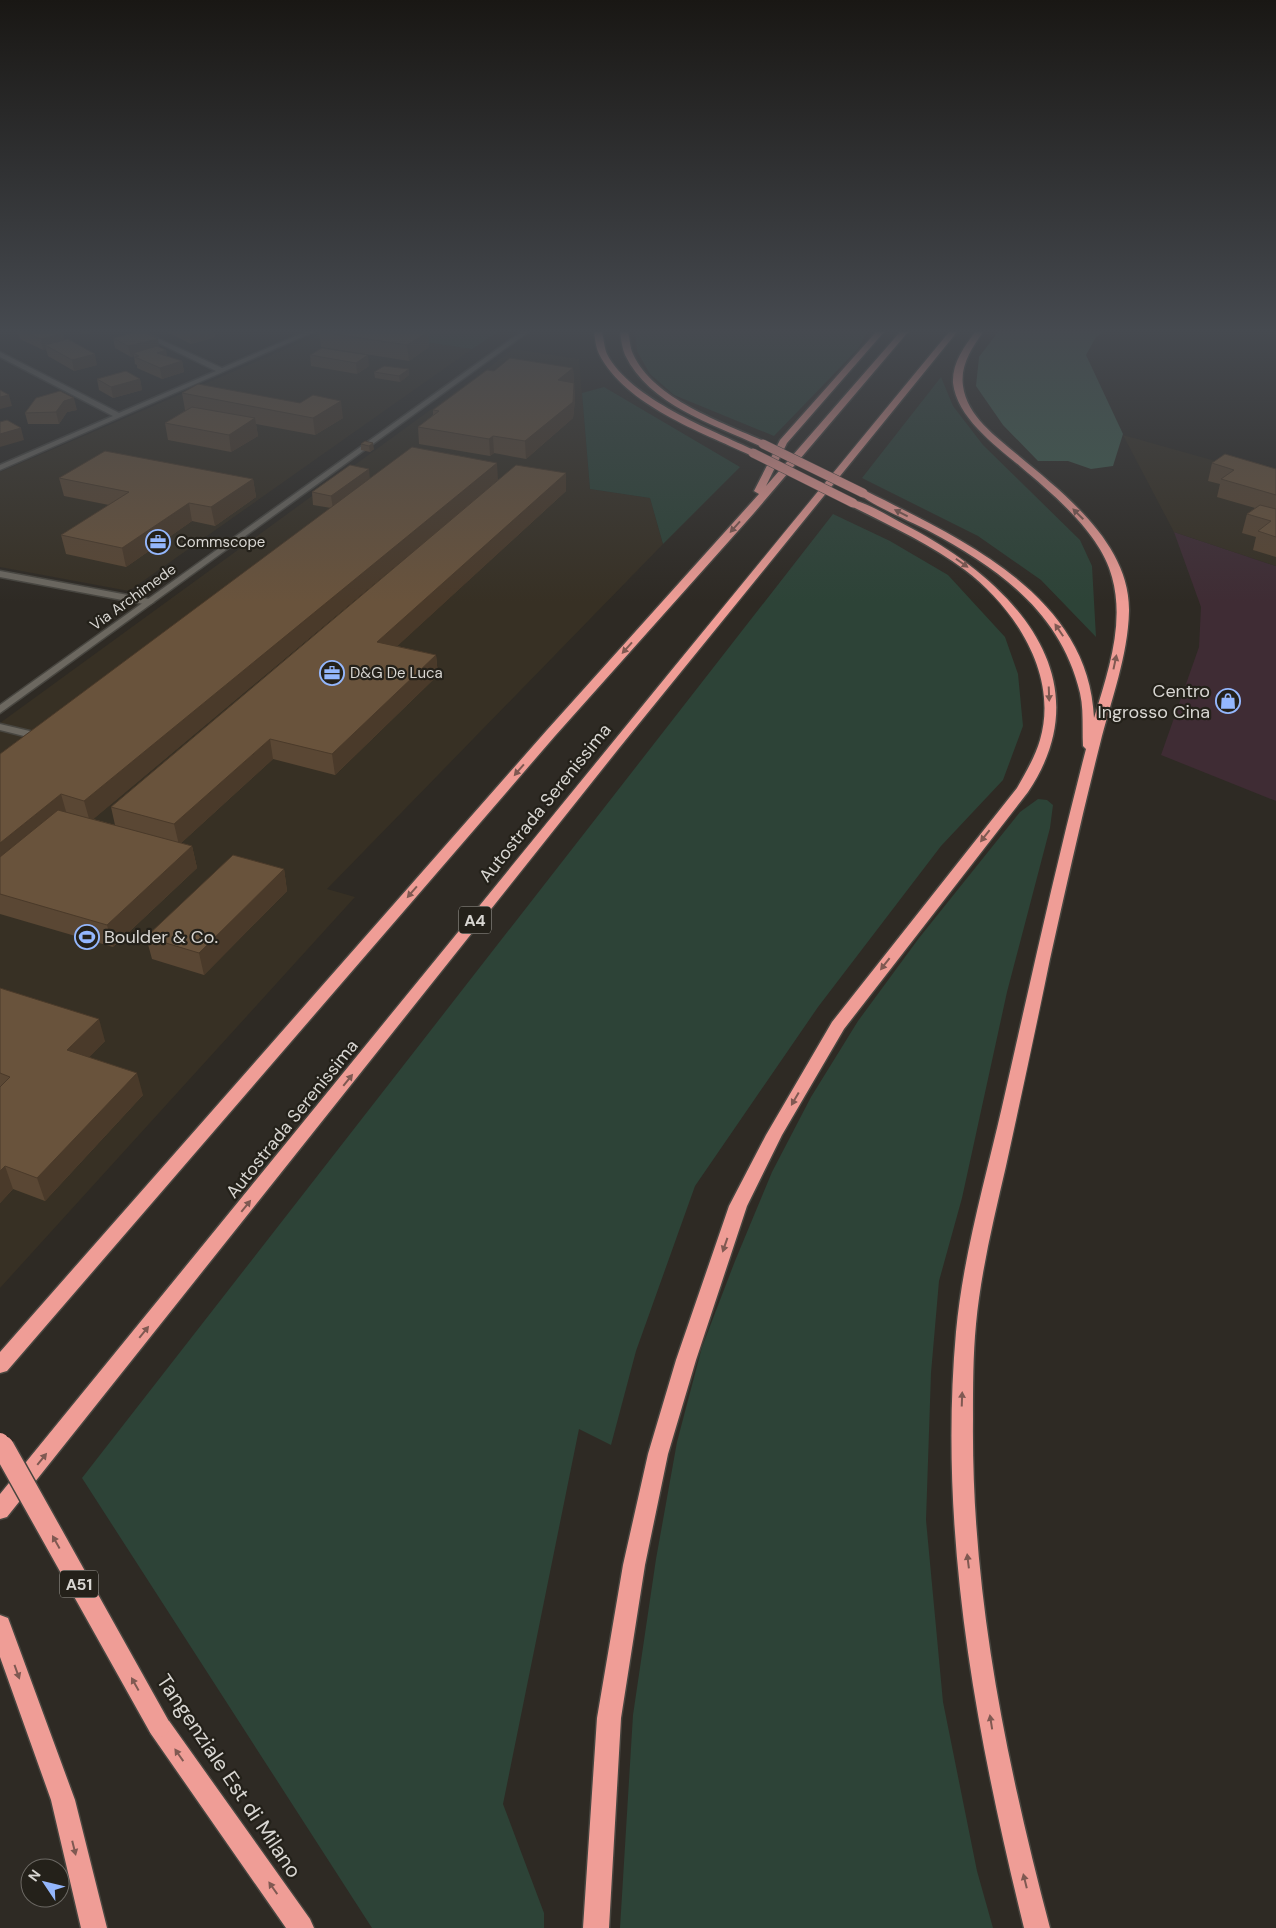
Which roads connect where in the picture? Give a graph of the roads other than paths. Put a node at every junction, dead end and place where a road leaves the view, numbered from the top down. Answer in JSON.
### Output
{"nodes":[{"id":1,"x":105,"y":422,"type":"edge"},
{"id":2,"x":400,"y":422,"type":"edge"},
{"id":3,"x":690,"y":422,"type":"edge"},
{"id":4,"x":718,"y":422,"type":"edge"},
{"id":5,"x":801,"y":422,"type":"edge"},
{"id":6,"x":827,"y":422,"type":"edge"},
{"id":7,"x":879,"y":422,"type":"edge"},
{"id":8,"x":977,"y":422,"type":"edge"},
{"id":9,"x":0,"y":468,"type":"edge"},
{"id":10,"x":750,"y":511,"type":"junction"},
{"id":11,"x":0,"y":574,"type":"edge"},
{"id":12,"x":149,"y":602,"type":"junction"},
{"id":13,"x":0,"y":710,"type":"edge"},
{"id":14,"x":0,"y":727,"type":"edge"},
{"id":15,"x":48,"y":731,"type":"edge"},
{"id":16,"x":1090,"y":760,"type":"junction"},
{"id":17,"x":0,"y":1365,"type":"edge"},
{"id":18,"x":0,"y":1442,"type":"edge"},
{"id":19,"x":0,"y":1510,"type":"edge"},
{"id":20,"x":0,"y":1626,"type":"edge"},
{"id":21,"x":94,"y":1928,"type":"edge"},
{"id":22,"x":301,"y":1928,"type":"edge"},
{"id":23,"x":596,"y":1928,"type":"edge"},
{"id":24,"x":1037,"y":1928,"type":"edge"}],
"edges":[{"from":1,"to":9,"type":"street"},
{"from":2,"to":12,"type":"street","name":"Via Archimede"},
{"from":3,"to":23,"type":"highway","one_way":true,"bridge":true},
{"from":16,"to":4,"type":"highway","one_way":true,"bridge":true},
{"from":5,"to":10,"type":"highway"},
{"from":6,"to":10,"type":"highway"},
{"from":19,"to":7,"type":"highway","name":"Autostrada Serenissima","number":"A4","one_way":true},
{"from":16,"to":8,"type":"highway","one_way":true},
{"from":10,"to":17,"type":"highway","one_way":true},
{"from":11,"to":12,"type":"street"},
{"from":12,"to":13,"type":"street","name":"Via Archimede"},
{"from":14,"to":15,"type":"street"},
{"from":24,"to":16,"type":"highway","one_way":true},
{"from":22,"to":18,"type":"highway","name":"Tangenziale Est di Milano","number":"A51","one_way":true,"bridge":true},
{"from":20,"to":21,"type":"highway","one_way":true}]}
